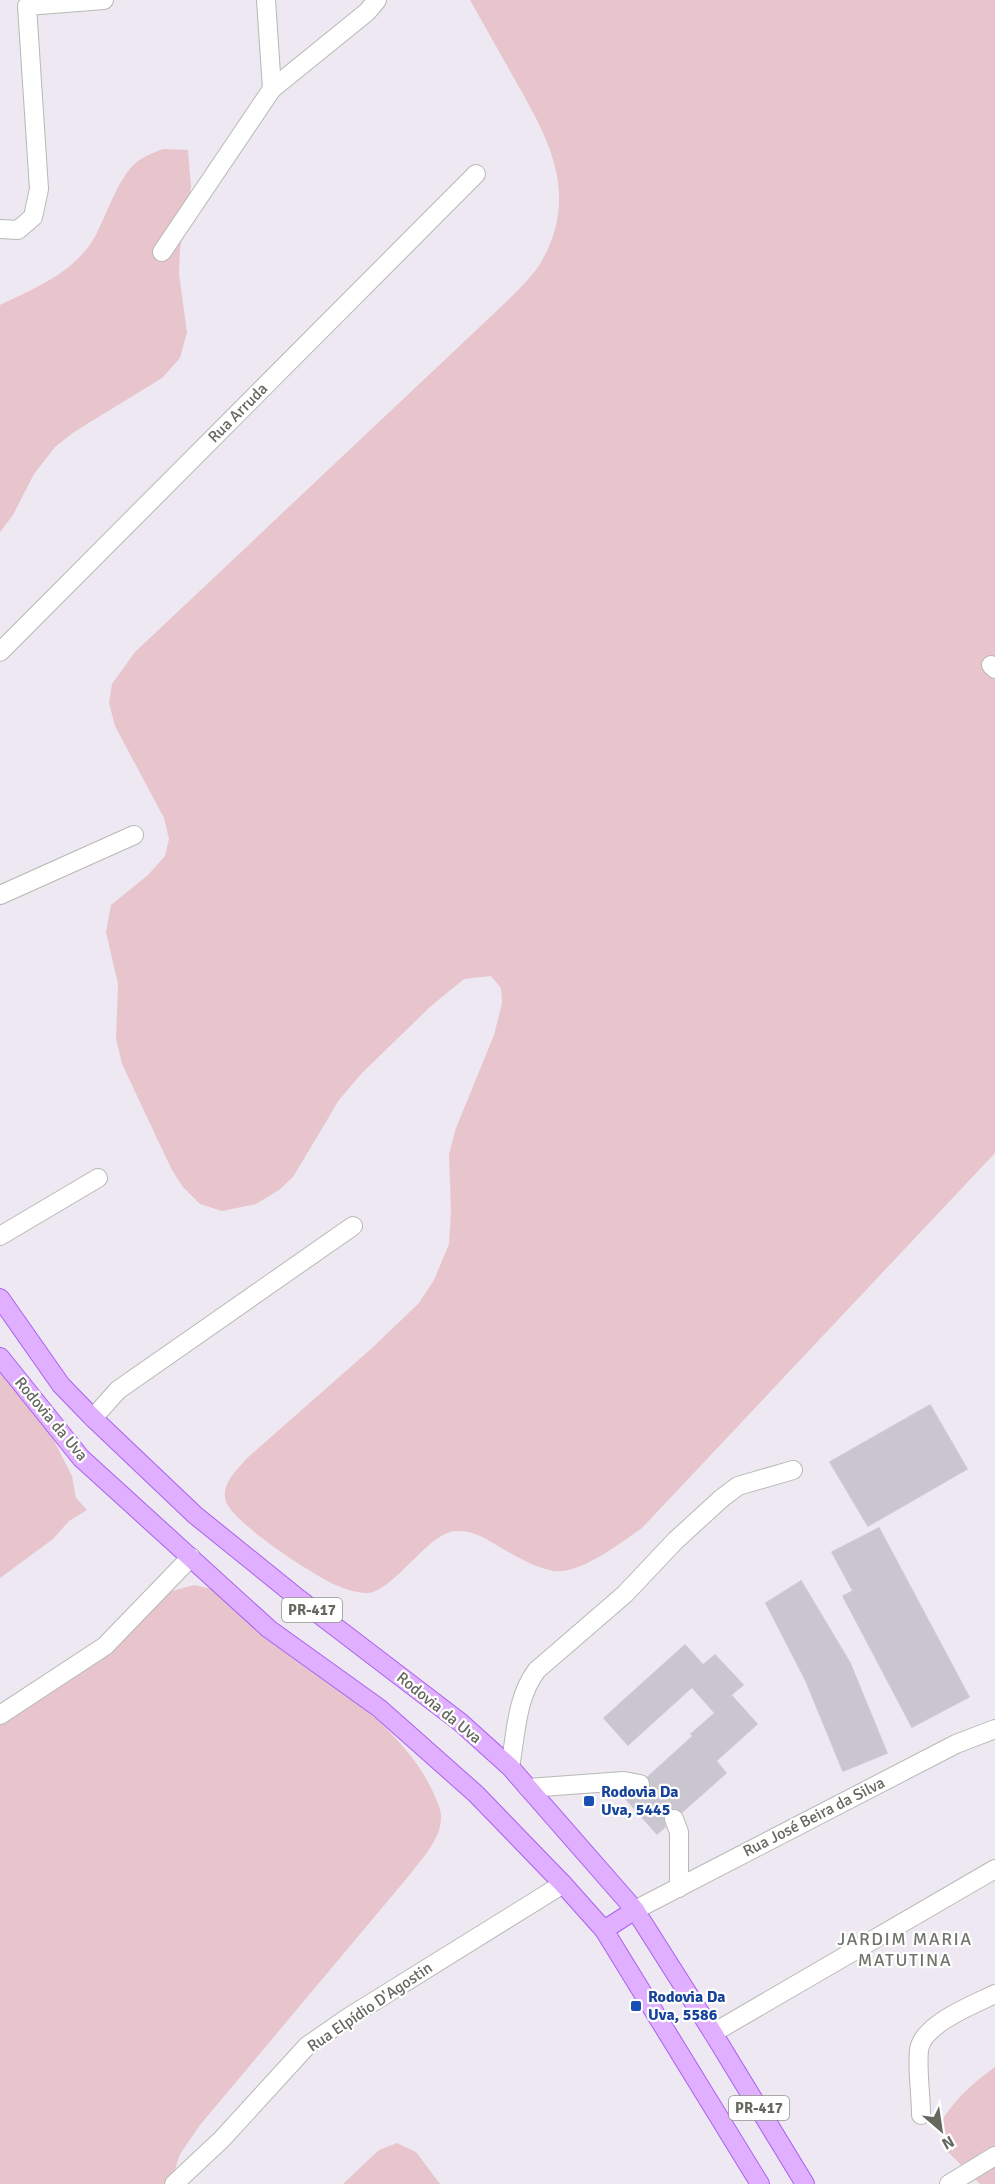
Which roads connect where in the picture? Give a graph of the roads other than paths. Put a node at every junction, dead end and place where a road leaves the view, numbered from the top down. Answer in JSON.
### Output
{"nodes":[{"id":1,"x":104,"y":0,"type":"edge"},
{"id":2,"x":266,"y":0,"type":"edge"},
{"id":3,"x":376,"y":0,"type":"edge"},
{"id":4,"x":272,"y":89,"type":"junction"},
{"id":5,"x":476,"y":174,"type":"dead end"},
{"id":6,"x":0,"y":229,"type":"edge"},
{"id":7,"x":162,"y":252,"type":"dead end"},
{"id":8,"x":0,"y":652,"type":"edge"},
{"id":9,"x":134,"y":835,"type":"dead end"},
{"id":10,"x":0,"y":895,"type":"edge"},
{"id":11,"x":98,"y":1178,"type":"dead end"},
{"id":12,"x":353,"y":1226,"type":"dead end"},
{"id":13,"x":0,"y":1236,"type":"edge"},
{"id":14,"x":0,"y":1298,"type":"edge"},
{"id":15,"x":0,"y":1357,"type":"edge"},
{"id":16,"x":93,"y":1419,"type":"junction"},
{"id":17,"x":793,"y":1470,"type":"dead end"},
{"id":18,"x":191,"y":1557,"type":"junction"},
{"id":19,"x":0,"y":1715,"type":"edge"},
{"id":20,"x":995,"y":1729,"type":"edge"},
{"id":21,"x":510,"y":1767,"type":"junction"},
{"id":22,"x":640,"y":1784,"type":"tunnel mouth"},
{"id":23,"x":528,"y":1788,"type":"junction"},
{"id":24,"x":674,"y":1819,"type":"tunnel mouth"},
{"id":25,"x":995,"y":1869,"type":"edge"},
{"id":26,"x":563,"y":1884,"type":"junction"},
{"id":27,"x":679,"y":1888,"type":"junction"},
{"id":28,"x":635,"y":1910,"type":"junction"},
{"id":29,"x":604,"y":1930,"type":"junction"},
{"id":30,"x":995,"y":1994,"type":"edge"},
{"id":31,"x":713,"y":2033,"type":"junction"},
{"id":32,"x":921,"y":2115,"type":"dead end"},
{"id":33,"x":995,"y":2156,"type":"edge"},
{"id":34,"x":174,"y":2184,"type":"edge"},
{"id":35,"x":760,"y":2184,"type":"edge"},
{"id":36,"x":805,"y":2184,"type":"edge"},
{"id":37,"x":949,"y":2184,"type":"edge"}],
"edges":[{"from":1,"to":6,"type":"street"},
{"from":2,"to":4,"type":"street"},
{"from":3,"to":4,"type":"street"},
{"from":4,"to":7,"type":"street"},
{"from":5,"to":8,"type":"street","name":"Rua Arruda"},
{"from":9,"to":10,"type":"street"},
{"from":11,"to":13,"type":"street"},
{"from":12,"to":16,"type":"street"},
{"from":14,"to":16,"type":"main road","name":"Rodovia da Uva","number":"PR-417"},
{"from":15,"to":18,"type":"main road","name":"Rodovia da Uva","number":"PR-417"},
{"from":16,"to":21,"type":"main road","name":"Rodovia da Uva","number":"PR-417"},
{"from":17,"to":21,"type":"street"},
{"from":18,"to":19,"type":"street"},
{"from":18,"to":26,"type":"main road","name":"Rodovia da Uva","number":"PR-417"},
{"from":20,"to":27,"type":"street","name":"Rua José Beira da Silva"},
{"from":21,"to":23,"type":"main road","name":"Rodovia da Uva","number":"PR-417"},
{"from":22,"to":23,"type":"street"},
{"from":23,"to":28,"type":"main road","name":"Rodovia da Uva","number":"PR-417"},
{"from":24,"to":27,"type":"street"},
{"from":25,"to":31,"type":"street"},
{"from":26,"to":29,"type":"main road","name":"Rodovia da Uva","number":"PR-417"},
{"from":26,"to":34,"type":"street","name":"Rua Elpídio D'Agostin"},
{"from":27,"to":28,"type":"street","name":"Rua José Beira da Silva"},
{"from":28,"to":29,"type":"main road"},
{"from":28,"to":31,"type":"main road","name":"Rodovia da Uva","number":"PR-417"},
{"from":29,"to":35,"type":"main road","name":"Rodovia da Uva","number":"PR-417"},
{"from":30,"to":32,"type":"street"},
{"from":31,"to":36,"type":"main road","name":"Rodovia da Uva","number":"PR-417"},
{"from":33,"to":37,"type":"street"}]}
